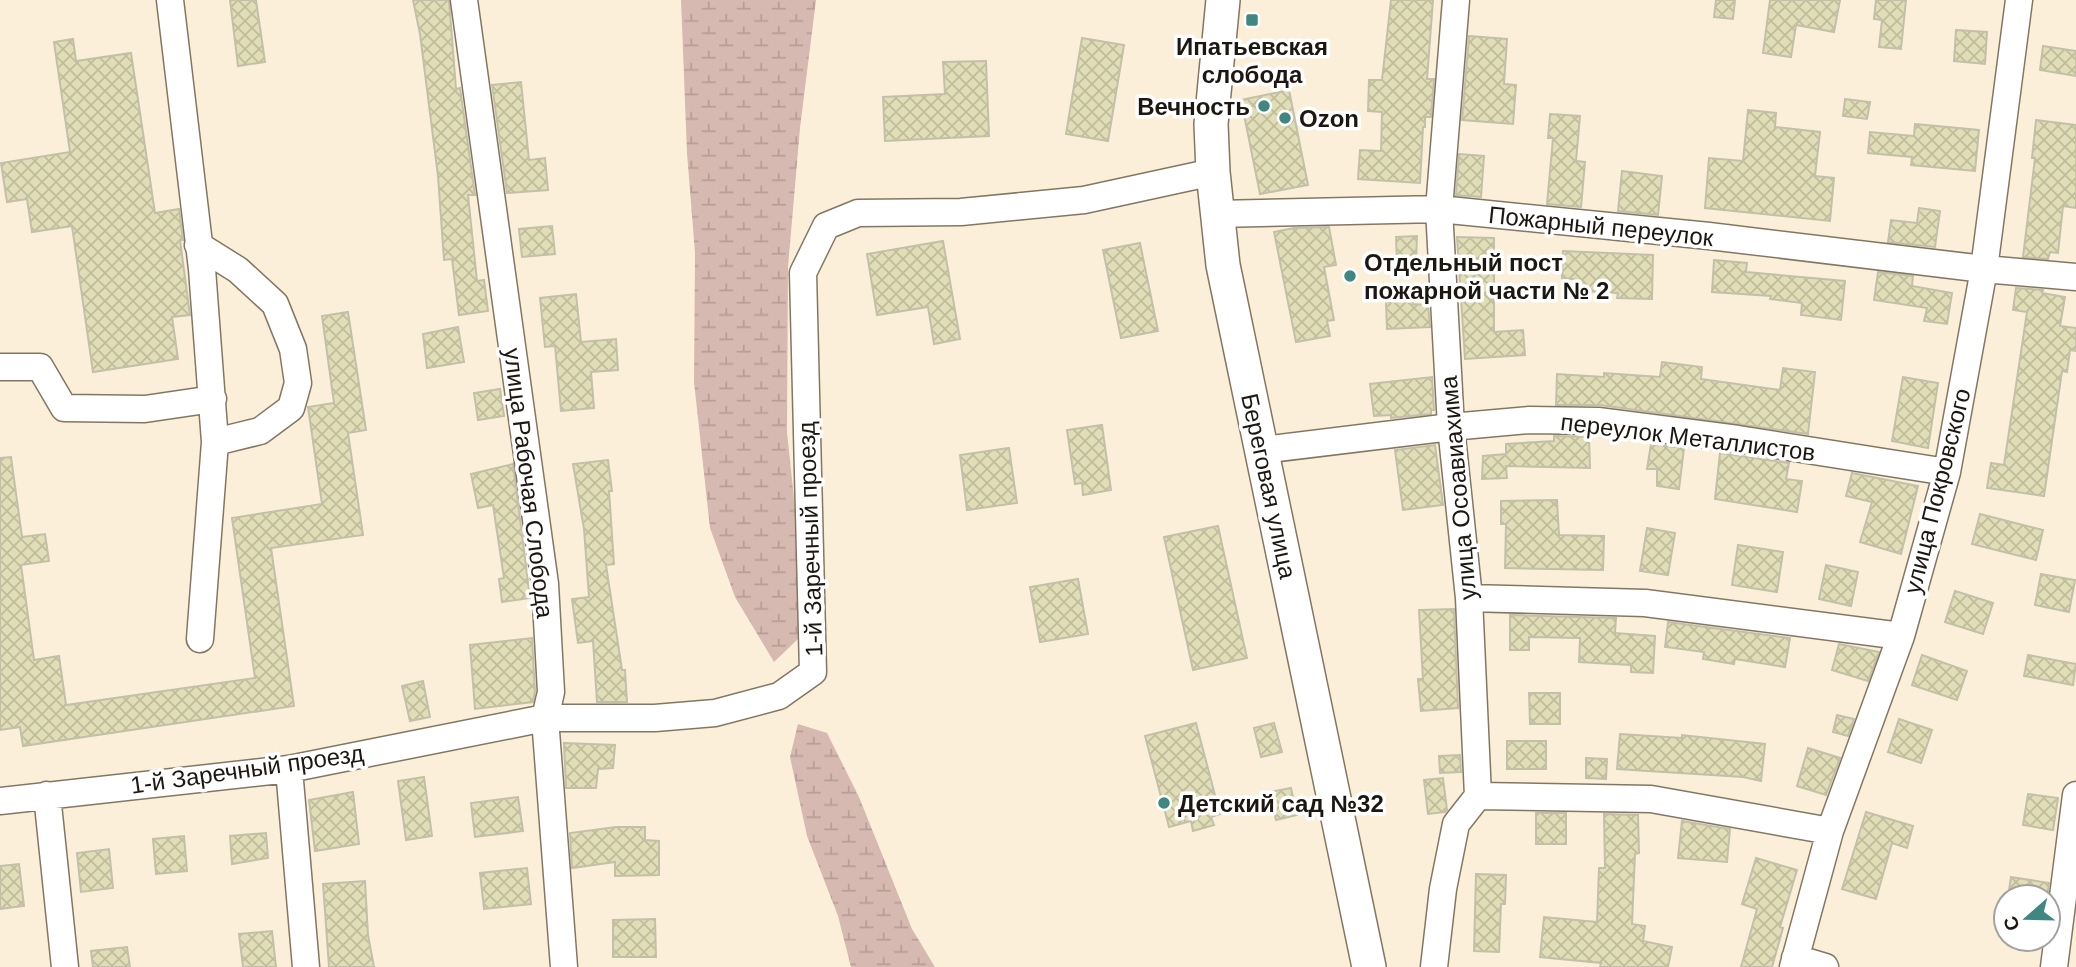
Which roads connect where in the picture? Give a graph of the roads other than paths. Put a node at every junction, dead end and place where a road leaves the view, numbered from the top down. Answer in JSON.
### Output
{"nodes":[{"id":1,"x":170,"y":0,"type":"edge"},
{"id":2,"x":464,"y":0,"type":"edge"},
{"id":3,"x":1223,"y":0,"type":"edge"},
{"id":4,"x":1456,"y":0,"type":"edge"},
{"id":5,"x":2019,"y":0,"type":"edge"},
{"id":6,"x":1213,"y":172,"type":"junction"},
{"id":7,"x":1440,"y":209,"type":"junction"},
{"id":8,"x":1217,"y":214,"type":"junction"},
{"id":9,"x":198,"y":246,"type":"junction"},
{"id":10,"x":1984,"y":270,"type":"junction"},
{"id":11,"x":2076,"y":276,"type":"edge"},
{"id":12,"x":0,"y":367,"type":"edge"},
{"id":13,"x":213,"y":399,"type":"junction"},
{"id":14,"x":1451,"y":427,"type":"junction"},
{"id":15,"x":215,"y":442,"type":"junction"},
{"id":16,"x":1262,"y":450,"type":"junction"},
{"id":17,"x":1947,"y":472,"type":"junction"},
{"id":18,"x":1469,"y":598,"type":"junction"},
{"id":19,"x":1901,"y":636,"type":"junction"},
{"id":20,"x":200,"y":639,"type":"dead end"},
{"id":21,"x":545,"y":718,"type":"junction"},
{"id":22,"x":289,"y":769,"type":"junction"},
{"id":23,"x":47,"y":795,"type":"junction"},
{"id":24,"x":2076,"y":795,"type":"edge"},
{"id":25,"x":1478,"y":796,"type":"junction"},
{"id":26,"x":0,"y":801,"type":"edge"},
{"id":27,"x":1830,"y":831,"type":"junction"},
{"id":28,"x":2073,"y":844,"type":"edge"},
{"id":29,"x":1794,"y":962,"type":"edge"},
{"id":30,"x":65,"y":967,"type":"edge"},
{"id":31,"x":306,"y":967,"type":"edge"},
{"id":32,"x":564,"y":967,"type":"edge"},
{"id":33,"x":1369,"y":967,"type":"edge"},
{"id":34,"x":1434,"y":967,"type":"edge"},
{"id":35,"x":1825,"y":967,"type":"edge"},
{"id":36,"x":2054,"y":967,"type":"edge"}],
"edges":[{"from":1,"to":9,"type":"street"},
{"from":2,"to":21,"type":"street","name":"улица Рабочая Слобода"},
{"from":3,"to":6,"type":"main road","name":"Береговая улица"},
{"from":4,"to":7,"type":"street","name":"улица Осоавиахима"},
{"from":5,"to":10,"type":"street","name":"улица Покровского"},
{"from":6,"to":8,"type":"main road","name":"Береговая улица"},
{"from":6,"to":21,"type":"street","name":"1-й Заречный проезд"},
{"from":7,"to":8,"type":"street","name":"Пожарный переулок"},
{"from":7,"to":10,"type":"street","name":"Пожарный переулок"},
{"from":7,"to":14,"type":"street","name":"улица Осоавиахима"},
{"from":8,"to":16,"type":"main road","name":"Береговая улица"},
{"from":9,"to":13,"type":"street"},
{"from":9,"to":15,"type":"street"},
{"from":10,"to":11,"type":"street","name":"Пожарный переулок"},
{"from":10,"to":17,"type":"street","name":"улица Покровского"},
{"from":12,"to":13,"type":"street"},
{"from":13,"to":15,"type":"street"},
{"from":14,"to":16,"type":"street","name":"переулок Металлистов"},
{"from":14,"to":17,"type":"street","name":"переулок Металлистов"},
{"from":14,"to":18,"type":"street","name":"улица Осоавиахима"},
{"from":15,"to":20,"type":"street"},
{"from":16,"to":33,"type":"main road","name":"Береговая улица"},
{"from":17,"to":19,"type":"street","name":"улица Покровского"},
{"from":18,"to":19,"type":"street"},
{"from":18,"to":25,"type":"street","name":"улица Осоавиахима"},
{"from":19,"to":27,"type":"street","name":"улица Покровского"},
{"from":21,"to":22,"type":"street","name":"1-й Заречный проезд"},
{"from":21,"to":32,"type":"street","name":"улица Рабочая Слобода"},
{"from":22,"to":23,"type":"street","name":"1-й Заречный проезд"},
{"from":22,"to":31,"type":"street"},
{"from":23,"to":26,"type":"street","name":"1-й Заречный проезд"},
{"from":23,"to":30,"type":"street"},
{"from":24,"to":28,"type":"street"},
{"from":25,"to":27,"type":"street"},
{"from":25,"to":34,"type":"street"},
{"from":27,"to":29,"type":"street","name":"улица Покровского"},
{"from":28,"to":36,"type":"street"},
{"from":29,"to":35,"type":"street"}]}
